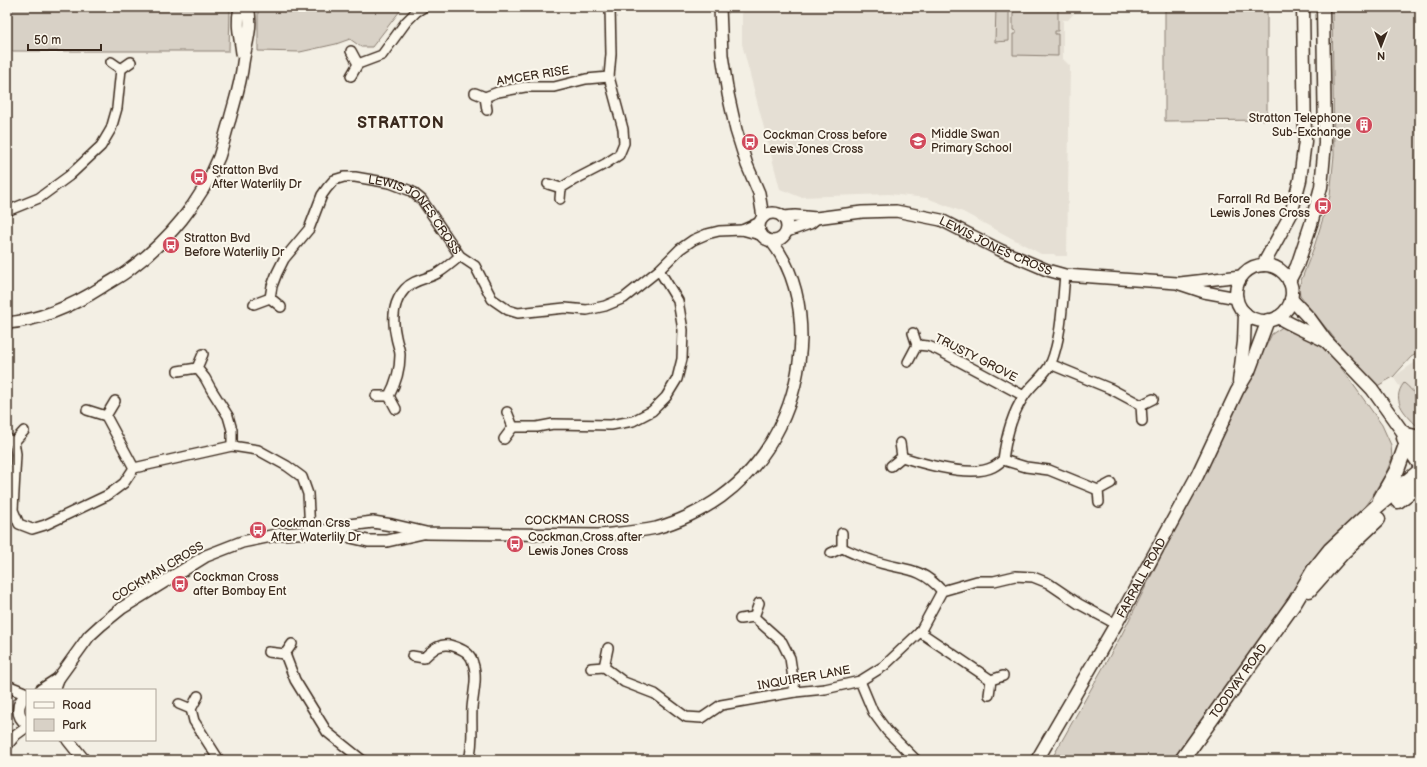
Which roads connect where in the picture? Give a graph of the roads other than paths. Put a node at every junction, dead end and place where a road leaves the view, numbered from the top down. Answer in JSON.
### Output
{"nodes":[{"id":1,"x":240,"y":7,"type":"edge"},
{"id":2,"x":248,"y":7,"type":"edge"},
{"id":3,"x":424,"y":7,"type":"edge"},
{"id":4,"x":610,"y":7,"type":"edge"},
{"id":5,"x":720,"y":7,"type":"edge"},
{"id":6,"x":1303,"y":7,"type":"edge"},
{"id":7,"x":1323,"y":7,"type":"edge"},
{"id":8,"x":351,"y":50,"type":"dead end"},
{"id":9,"x":243,"y":61,"type":"junction"},
{"id":10,"x":111,"y":62,"type":"dead end"},
{"id":11,"x":131,"y":62,"type":"dead end"},
{"id":12,"x":358,"y":64,"type":"junction"},
{"id":13,"x":121,"y":69,"type":"junction"},
{"id":14,"x":351,"y":76,"type":"dead end"},
{"id":15,"x":609,"y":77,"type":"junction"},
{"id":16,"x":475,"y":93,"type":"dead end"},
{"id":17,"x":485,"y":97,"type":"junction"},
{"id":18,"x":487,"y":110,"type":"dead end"},
{"id":19,"x":548,"y":184,"type":"dead end"},
{"id":20,"x":561,"y":188,"type":"junction"},
{"id":21,"x":560,"y":199,"type":"dead end"},
{"id":22,"x":7,"y":211,"type":"edge"},
{"id":23,"x":770,"y":217,"type":"junction"},
{"id":24,"x":816,"y":218,"type":"junction"},
{"id":25,"x":742,"y":230,"type":"junction"},
{"id":26,"x":786,"y":233,"type":"junction"},
{"id":27,"x":760,"y":235,"type":"junction"},
{"id":28,"x":772,"y":242,"type":"junction"},
{"id":29,"x":460,"y":256,"type":"junction"},
{"id":30,"x":785,"y":261,"type":"junction"},
{"id":31,"x":1263,"y":265,"type":"junction"},
{"id":32,"x":659,"y":270,"type":"junction"},
{"id":33,"x":1065,"y":275,"type":"junction"},
{"id":34,"x":1241,"y":276,"type":"junction"},
{"id":35,"x":1289,"y":281,"type":"junction"},
{"id":36,"x":1177,"y":283,"type":"junction"},
{"id":37,"x":270,"y":298,"type":"junction"},
{"id":38,"x":1237,"y":298,"type":"junction"},
{"id":39,"x":1291,"y":299,"type":"junction"},
{"id":40,"x":254,"y":304,"type":"dead end"},
{"id":41,"x":281,"y":307,"type":"dead end"},
{"id":42,"x":1245,"y":313,"type":"junction"},
{"id":43,"x":1273,"y":318,"type":"junction"},
{"id":44,"x":7,"y":324,"type":"edge"},
{"id":45,"x":913,"y":332,"type":"dead end"},
{"id":46,"x":1326,"y":341,"type":"junction"},
{"id":47,"x":917,"y":345,"type":"junction"},
{"id":48,"x":203,"y":354,"type":"dead end"},
{"id":49,"x":908,"y":362,"type":"dead end"},
{"id":50,"x":1050,"y":364,"type":"junction"},
{"id":51,"x":197,"y":368,"type":"junction"},
{"id":52,"x":178,"y":371,"type":"dead end"},
{"id":53,"x":1237,"y":391,"type":"junction"},
{"id":54,"x":376,"y":396,"type":"dead end"},
{"id":55,"x":389,"y":396,"type":"junction"},
{"id":56,"x":1024,"y":396,"type":"junction"},
{"id":57,"x":1153,"y":399,"type":"dead end"},
{"id":58,"x":115,"y":401,"type":"dead end"},
{"id":59,"x":1141,"y":405,"type":"junction"},
{"id":60,"x":396,"y":409,"type":"dead end"},
{"id":61,"x":87,"y":410,"type":"dead end"},
{"id":62,"x":507,"y":412,"type":"dead end"},
{"id":63,"x":106,"y":416,"type":"junction"},
{"id":64,"x":1142,"y":421,"type":"dead end"},
{"id":65,"x":513,"y":427,"type":"junction"},
{"id":66,"x":24,"y":430,"type":"dead end"},
{"id":67,"x":1410,"y":438,"type":"edge"},
{"id":68,"x":504,"y":439,"type":"dead end"},
{"id":69,"x":10,"y":440,"type":"edge"},
{"id":70,"x":900,"y":443,"type":"dead end"},
{"id":71,"x":232,"y":446,"type":"junction"},
{"id":72,"x":1420,"y":449,"type":"edge"},
{"id":73,"x":902,"y":457,"type":"junction"},
{"id":74,"x":1003,"y":460,"type":"junction"},
{"id":75,"x":890,"y":466,"type":"dead end"},
{"id":76,"x":1420,"y":466,"type":"edge"},
{"id":77,"x":134,"y":468,"type":"junction"},
{"id":78,"x":1420,"y":471,"type":"edge"},
{"id":79,"x":1111,"y":484,"type":"dead end"},
{"id":80,"x":1420,"y":484,"type":"edge"},
{"id":81,"x":1098,"y":490,"type":"junction"},
{"id":82,"x":1099,"y":502,"type":"dead end"},
{"id":83,"x":1376,"y":507,"type":"junction"},
{"id":84,"x":310,"y":531,"type":"junction"},
{"id":85,"x":324,"y":531,"type":"junction"},
{"id":86,"x":426,"y":533,"type":"junction"},
{"id":87,"x":842,"y":533,"type":"dead end"},
{"id":88,"x":842,"y":548,"type":"junction"},
{"id":89,"x":831,"y":553,"type":"dead end"},
{"id":90,"x":942,"y":592,"type":"junction"},
{"id":91,"x":1295,"y":602,"type":"junction"},
{"id":92,"x":758,"y":603,"type":"dead end"},
{"id":93,"x":754,"y":617,"type":"junction"},
{"id":94,"x":740,"y":619,"type":"dead end"},
{"id":95,"x":1116,"y":624,"type":"junction"},
{"id":96,"x":920,"y":632,"type":"junction"},
{"id":97,"x":292,"y":644,"type":"dead end"},
{"id":98,"x":608,"y":648,"type":"dead end"},
{"id":99,"x":268,"y":652,"type":"dead end"},
{"id":100,"x":285,"y":654,"type":"junction"},
{"id":101,"x":412,"y":656,"type":"dead end"},
{"id":102,"x":604,"y":667,"type":"junction"},
{"id":103,"x":591,"y":668,"type":"dead end"},
{"id":104,"x":1003,"y":676,"type":"dead end"},
{"id":105,"x":991,"y":680,"type":"junction"},
{"id":106,"x":860,"y":681,"type":"junction"},
{"id":107,"x":56,"y":685,"type":"edge"},
{"id":108,"x":7,"y":687,"type":"edge"},
{"id":109,"x":44,"y":689,"type":"edge"},
{"id":110,"x":795,"y":692,"type":"junction"},
{"id":111,"x":989,"y":695,"type":"dead end"},
{"id":112,"x":198,"y":696,"type":"dead end"},
{"id":113,"x":25,"y":697,"type":"edge"},
{"id":114,"x":179,"y":704,"type":"dead end"},
{"id":115,"x":192,"y":709,"type":"junction"},
{"id":116,"x":25,"y":723,"type":"edge"},
{"id":117,"x":69,"y":741,"type":"edge"},
{"id":118,"x":7,"y":746,"type":"edge"},
{"id":119,"x":84,"y":760,"type":"edge"},
{"id":120,"x":219,"y":760,"type":"edge"},
{"id":121,"x":362,"y":760,"type":"edge"},
{"id":122,"x":469,"y":760,"type":"edge"},
{"id":123,"x":916,"y":760,"type":"edge"},
{"id":124,"x":1037,"y":760,"type":"edge"},
{"id":125,"x":1182,"y":760,"type":"edge"}],
"edges":[{"from":1,"to":9,"type":"street"},
{"from":2,"to":9,"type":"street"},
{"from":3,"to":12,"type":"street"},
{"from":4,"to":15,"type":"street"},
{"from":5,"to":23,"type":"street"},
{"from":6,"to":31,"type":"main road"},
{"from":7,"to":35,"type":"main road"},
{"from":8,"to":12,"type":"street"},
{"from":9,"to":44,"type":"street"},
{"from":10,"to":13,"type":"street"},
{"from":11,"to":13,"type":"street"},
{"from":12,"to":14,"type":"street"},
{"from":13,"to":22,"type":"street"},
{"from":15,"to":17,"type":"street","name":"AMCER RISE"},
{"from":15,"to":20,"type":"street"},
{"from":16,"to":17,"type":"street","name":"AMCER RISE"},
{"from":17,"to":18,"type":"street","name":"AMCER RISE"},
{"from":19,"to":20,"type":"street"},
{"from":20,"to":21,"type":"street"},
{"from":23,"to":24,"type":"street","name":"LEWIS JONES CROSS"},
{"from":23,"to":25,"type":"street","name":"LEWIS JONES CROSS"},
{"from":23,"to":26,"type":"street"},
{"from":23,"to":27,"type":"street"},
{"from":24,"to":26,"type":"street","name":"LEWIS JONES CROSS"},
{"from":24,"to":33,"type":"street","name":"LEWIS JONES CROSS"},
{"from":25,"to":27,"type":"street","name":"LEWIS JONES CROSS"},
{"from":25,"to":32,"type":"street","name":"LEWIS JONES CROSS"},
{"from":26,"to":28,"type":"street"},
{"from":26,"to":30,"type":"street","name":"COCKMAN CROSS"},
{"from":27,"to":28,"type":"street"},
{"from":28,"to":30,"type":"street","name":"COCKMAN CROSS"},
{"from":29,"to":32,"type":"street","name":"LEWIS JONES CROSS"},
{"from":29,"to":37,"type":"street","name":"LEWIS JONES CROSS"},
{"from":29,"to":55,"type":"street"},
{"from":30,"to":86,"type":"street","name":"COCKMAN CROSS"},
{"from":31,"to":34,"type":"main road"},
{"from":31,"to":35,"type":"main road"},
{"from":32,"to":65,"type":"street"},
{"from":33,"to":36,"type":"street","name":"LEWIS JONES CROSS"},
{"from":33,"to":50,"type":"street"},
{"from":34,"to":36,"type":"street","name":"LEWIS JONES CROSS"},
{"from":34,"to":38,"type":"main road"},
{"from":35,"to":39,"type":"main road"},
{"from":36,"to":38,"type":"street","name":"LEWIS JONES CROSS"},
{"from":37,"to":40,"type":"street"},
{"from":37,"to":41,"type":"street"},
{"from":38,"to":42,"type":"main road"},
{"from":39,"to":43,"type":"main road","name":"FARRALL ROAD"},
{"from":39,"to":46,"type":"main road"},
{"from":42,"to":43,"type":"main road"},
{"from":42,"to":53,"type":"main road","name":"FARRALL ROAD"},
{"from":43,"to":46,"type":"main road"},
{"from":43,"to":53,"type":"main road","name":"FARRALL ROAD"},
{"from":45,"to":47,"type":"street","name":"TRUSTY GROVE"},
{"from":46,"to":67,"type":"main road"},
{"from":47,"to":49,"type":"street","name":"TRUSTY GROVE"},
{"from":47,"to":56,"type":"street","name":"TRUSTY GROVE"},
{"from":48,"to":51,"type":"street"},
{"from":50,"to":56,"type":"street"},
{"from":50,"to":59,"type":"street"},
{"from":51,"to":52,"type":"street"},
{"from":51,"to":71,"type":"street"},
{"from":53,"to":95,"type":"main road","name":"FARRALL ROAD"},
{"from":54,"to":55,"type":"street"},
{"from":55,"to":60,"type":"street"},
{"from":56,"to":74,"type":"street"},
{"from":57,"to":59,"type":"street"},
{"from":58,"to":63,"type":"street"},
{"from":59,"to":64,"type":"street"},
{"from":61,"to":63,"type":"street"},
{"from":62,"to":65,"type":"street"},
{"from":63,"to":77,"type":"street"},
{"from":65,"to":68,"type":"street"},
{"from":66,"to":69,"type":"street"},
{"from":67,"to":72,"type":"main road"},
{"from":67,"to":76,"type":"main road"},
{"from":67,"to":83,"type":"main road"},
{"from":69,"to":77,"type":"street"},
{"from":70,"to":73,"type":"street"},
{"from":71,"to":77,"type":"street"},
{"from":71,"to":84,"type":"street"},
{"from":73,"to":74,"type":"street"},
{"from":73,"to":75,"type":"street"},
{"from":74,"to":81,"type":"street"},
{"from":78,"to":83,"type":"main road","name":"TOODYAY ROAD"},
{"from":79,"to":81,"type":"street"},
{"from":80,"to":91,"type":"main road","name":"TOODYAY ROAD"},
{"from":81,"to":82,"type":"street"},
{"from":83,"to":91,"type":"main road","name":"TOODYAY ROAD"},
{"from":84,"to":85,"type":"street","name":"COCKMAN CROSS"},
{"from":84,"to":107,"type":"street","name":"COCKMAN CROSS"},
{"from":85,"to":86,"type":"street","name":"COCKMAN CROSS"},
{"from":85,"to":86,"type":"street","name":"COCKMAN CROSS"},
{"from":87,"to":88,"type":"street"},
{"from":88,"to":89,"type":"street"},
{"from":88,"to":90,"type":"street"},
{"from":90,"to":95,"type":"street"},
{"from":90,"to":96,"type":"street","name":"INQUIRER LANE"},
{"from":91,"to":125,"type":"main road","name":"TOODYAY ROAD"},
{"from":92,"to":93,"type":"street"},
{"from":93,"to":94,"type":"street"},
{"from":93,"to":110,"type":"street"},
{"from":95,"to":124,"type":"main road","name":"FARRALL ROAD"},
{"from":96,"to":105,"type":"street"},
{"from":96,"to":106,"type":"street","name":"INQUIRER LANE"},
{"from":97,"to":100,"type":"street"},
{"from":98,"to":102,"type":"street"},
{"from":99,"to":100,"type":"street"},
{"from":100,"to":121,"type":"street"},
{"from":101,"to":122,"type":"street"},
{"from":102,"to":103,"type":"street"},
{"from":102,"to":110,"type":"street","name":"INQUIRER LANE"},
{"from":104,"to":105,"type":"street"},
{"from":105,"to":111,"type":"street"},
{"from":106,"to":110,"type":"street","name":"INQUIRER LANE"},
{"from":106,"to":123,"type":"street"},
{"from":107,"to":109,"type":"street","name":"COCKMAN CROSS"},
{"from":108,"to":113,"type":"street"},
{"from":112,"to":115,"type":"street"},
{"from":113,"to":116,"type":"street"},
{"from":114,"to":115,"type":"street"},
{"from":115,"to":120,"type":"street"},
{"from":116,"to":118,"type":"street"},
{"from":117,"to":119,"type":"street"}]}
